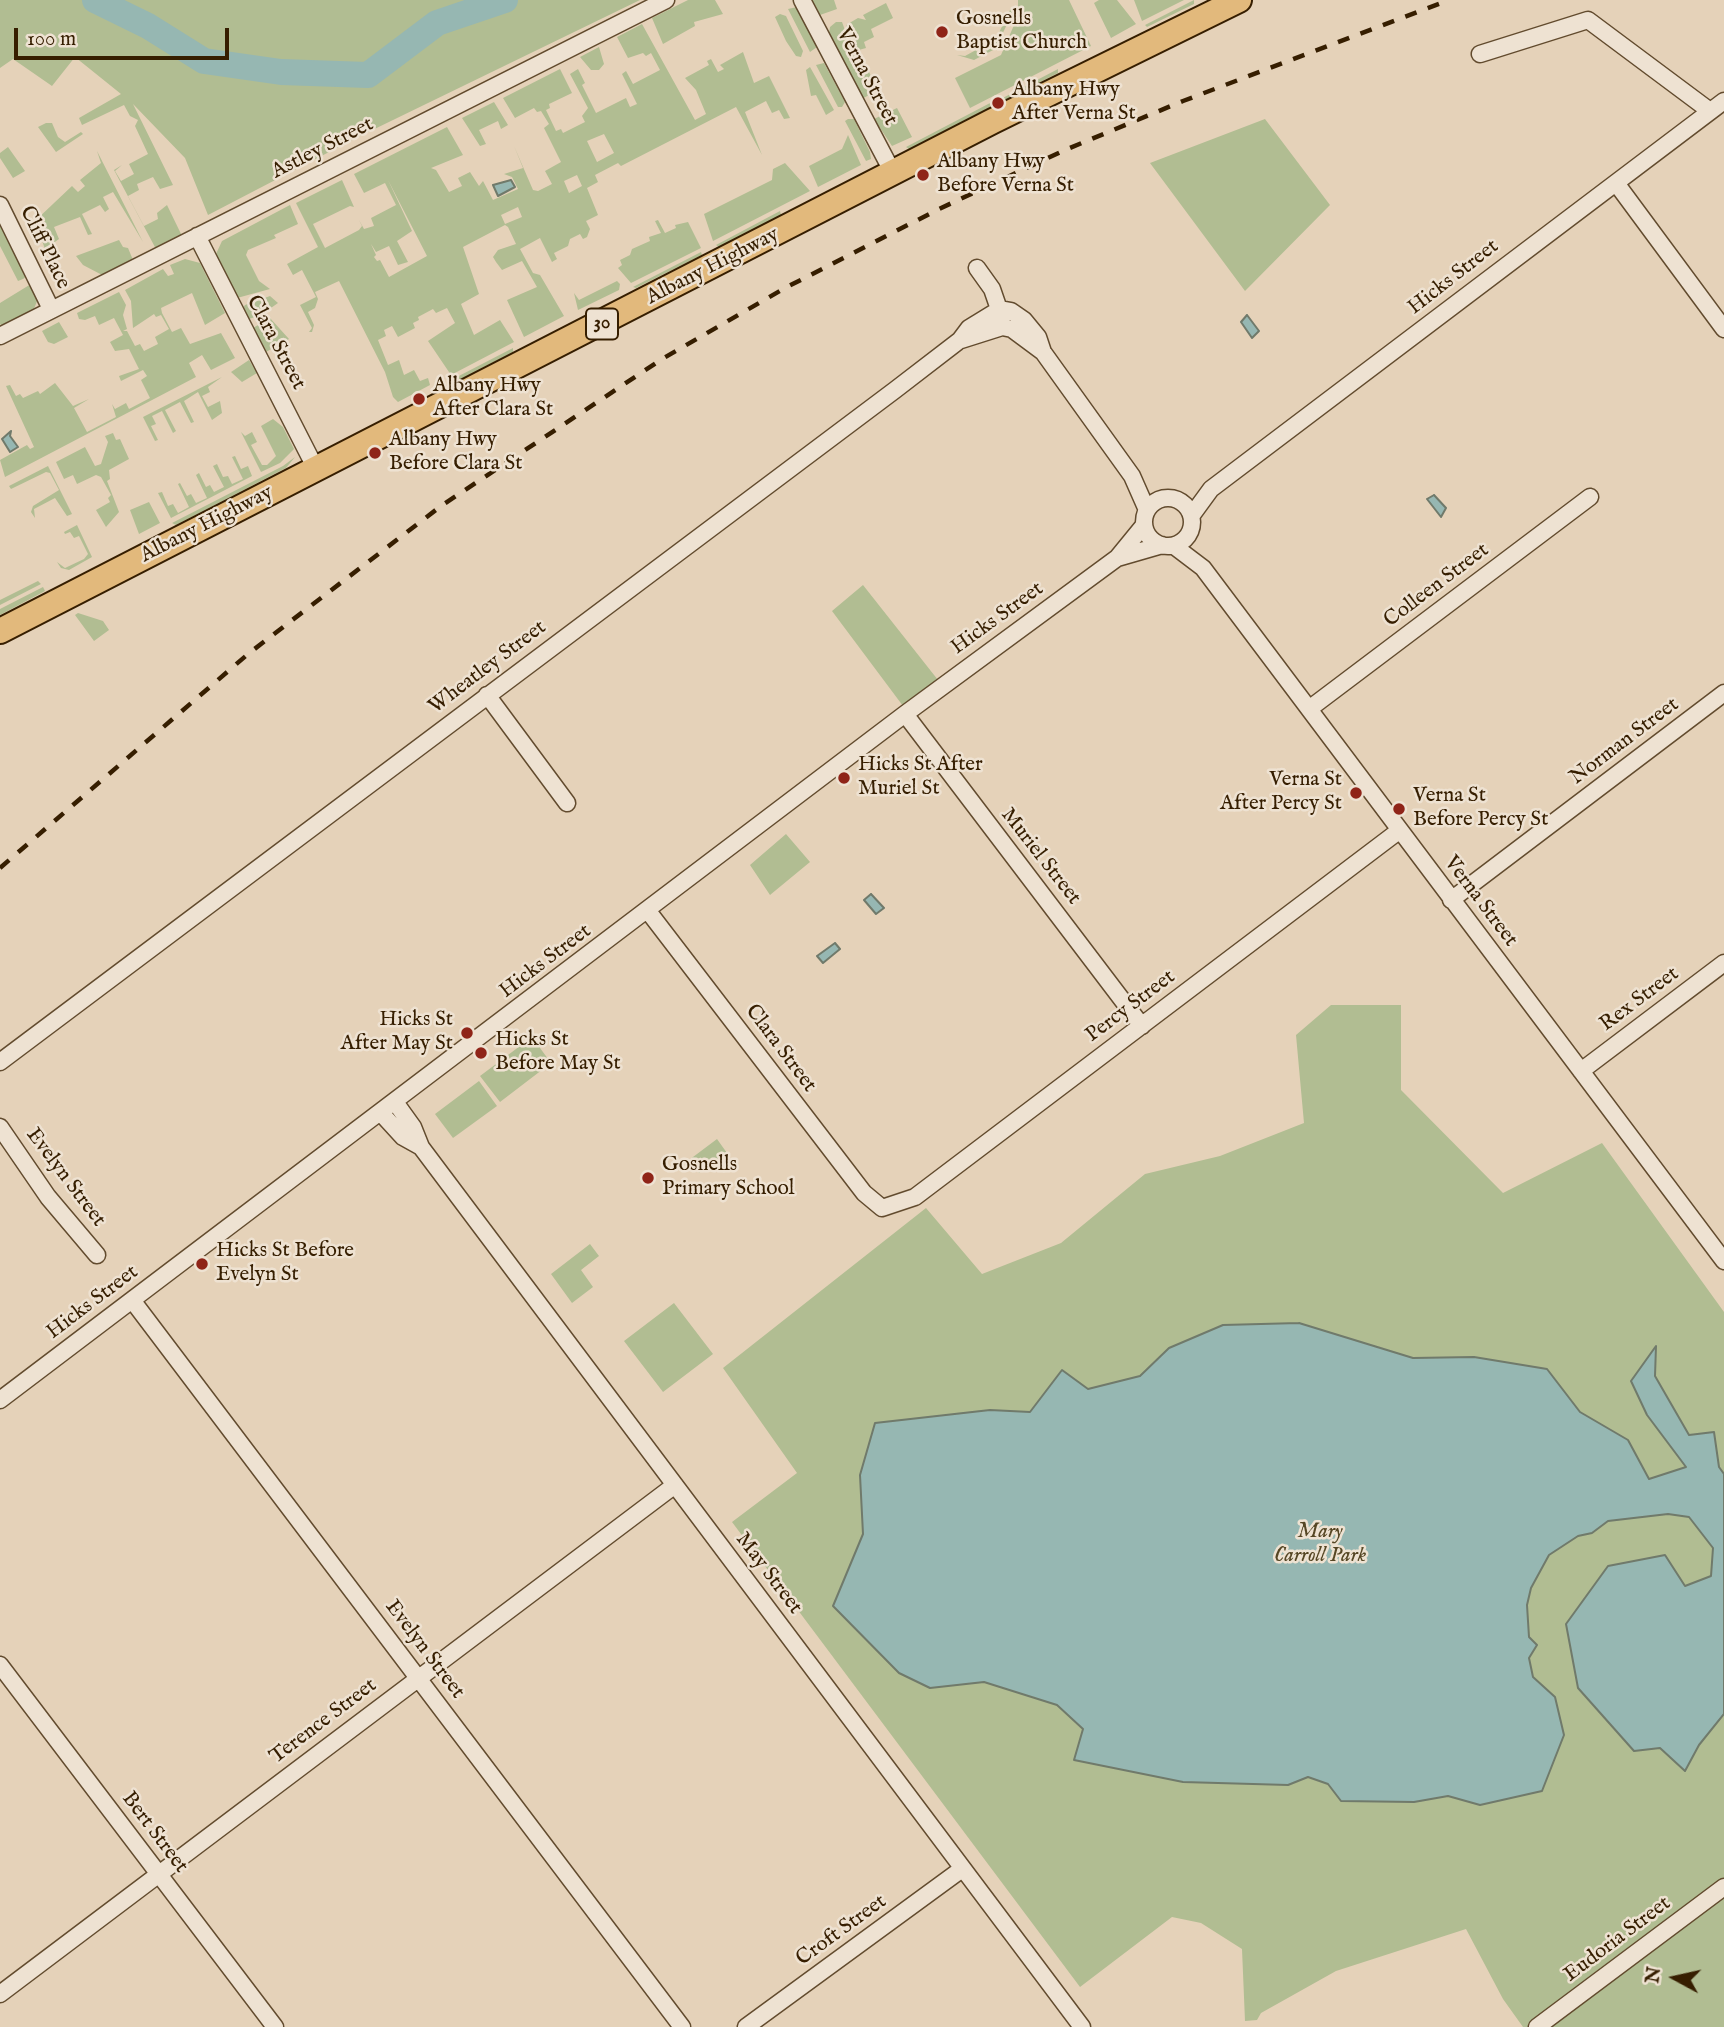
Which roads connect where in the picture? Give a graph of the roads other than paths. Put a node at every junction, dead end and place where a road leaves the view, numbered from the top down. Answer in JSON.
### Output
{"nodes":[{"id":1,"x":666,"y":0,"type":"edge"},
{"id":2,"x":802,"y":0,"type":"edge"},
{"id":3,"x":1238,"y":0,"type":"edge"},
{"id":4,"x":1480,"y":54,"type":"dead end"},
{"id":5,"x":1724,"y":101,"type":"edge"},
{"id":6,"x":1710,"y":111,"type":"junction"},
{"id":7,"x":893,"y":173,"type":"junction"},
{"id":8,"x":1616,"y":183,"type":"junction"},
{"id":9,"x":0,"y":205,"type":"edge"},
{"id":10,"x":197,"y":236,"type":"junction"},
{"id":11,"x":977,"y":268,"type":"dead end"},
{"id":12,"x":51,"y":309,"type":"junction"},
{"id":13,"x":1000,"y":309,"type":"junction"},
{"id":14,"x":1005,"y":328,"type":"junction"},
{"id":15,"x":1724,"y":329,"type":"edge"},
{"id":16,"x":0,"y":336,"type":"edge"},
{"id":17,"x":960,"y":340,"type":"junction"},
{"id":18,"x":1043,"y":352,"type":"junction"},
{"id":19,"x":316,"y":469,"type":"junction"},
{"id":20,"x":1132,"y":476,"type":"junction"},
{"id":21,"x":1210,"y":489,"type":"junction"},
{"id":22,"x":1590,"y":497,"type":"dead end"},
{"id":23,"x":1173,"y":498,"type":"junction"},
{"id":24,"x":1146,"y":517,"type":"junction"},
{"id":25,"x":1191,"y":522,"type":"junction"},
{"id":26,"x":1168,"y":545,"type":"junction"},
{"id":27,"x":1117,"y":558,"type":"junction"},
{"id":28,"x":1203,"y":568,"type":"junction"},
{"id":29,"x":0,"y":631,"type":"edge"},
{"id":30,"x":1724,"y":693,"type":"edge"},
{"id":31,"x":486,"y":695,"type":"junction"},
{"id":32,"x":1309,"y":709,"type":"junction"},
{"id":33,"x":905,"y":714,"type":"junction"},
{"id":34,"x":567,"y":803,"type":"dead end"},
{"id":35,"x":1400,"y":830,"type":"junction"},
{"id":36,"x":1451,"y":900,"type":"junction"},
{"id":37,"x":648,"y":911,"type":"junction"},
{"id":38,"x":1724,"y":963,"type":"edge"},
{"id":39,"x":1142,"y":1026,"type":"junction"},
{"id":40,"x":0,"y":1062,"type":"edge"},
{"id":41,"x":1581,"y":1071,"type":"junction"},
{"id":42,"x":395,"y":1102,"type":"junction"},
{"id":43,"x":381,"y":1113,"type":"junction"},
{"id":44,"x":0,"y":1127,"type":"edge"},
{"id":45,"x":421,"y":1147,"type":"junction"},
{"id":46,"x":883,"y":1208,"type":"joint"},
{"id":47,"x":97,"y":1255,"type":"dead end"},
{"id":48,"x":1724,"y":1261,"type":"edge"},
{"id":49,"x":132,"y":1300,"type":"junction"},
{"id":50,"x":0,"y":1400,"type":"edge"},
{"id":51,"x":675,"y":1485,"type":"junction"},
{"id":52,"x":0,"y":1665,"type":"edge"},
{"id":53,"x":418,"y":1677,"type":"junction"},
{"id":54,"x":962,"y":1868,"type":"junction"},
{"id":55,"x":159,"y":1874,"type":"junction"},
{"id":56,"x":1724,"y":1887,"type":"edge"},
{"id":57,"x":0,"y":1994,"type":"edge"},
{"id":58,"x":275,"y":2027,"type":"edge"},
{"id":59,"x":681,"y":2027,"type":"edge"},
{"id":60,"x":746,"y":2027,"type":"edge"},
{"id":61,"x":1082,"y":2027,"type":"edge"},
{"id":62,"x":1537,"y":2027,"type":"edge"}],
"edges":[{"from":1,"to":10,"type":"street","name":"Astley Street"},
{"from":2,"to":7,"type":"street","name":"Verna Street"},
{"from":3,"to":7,"type":"highway","name":"Albany Highway","number":"30"},
{"from":4,"to":6,"type":"street"},
{"from":5,"to":6,"type":"street","name":"Hicks Street"},
{"from":6,"to":8,"type":"street","name":"Hicks Street"},
{"from":7,"to":19,"type":"highway","name":"Albany Highway","number":"30"},
{"from":8,"to":15,"type":"street"},
{"from":8,"to":21,"type":"street","name":"Hicks Street"},
{"from":9,"to":12,"type":"street","name":"Cliff Place"},
{"from":10,"to":12,"type":"street","name":"Astley Street"},
{"from":10,"to":19,"type":"street","name":"Clara Street"},
{"from":11,"to":13,"type":"street"},
{"from":12,"to":16,"type":"street","name":"Astley Street"},
{"from":13,"to":14,"type":"street"},
{"from":13,"to":17,"type":"street","name":"Wheatley Street"},
{"from":13,"to":18,"type":"street"},
{"from":14,"to":17,"type":"street"},
{"from":14,"to":18,"type":"street"},
{"from":17,"to":31,"type":"street","name":"Wheatley Street"},
{"from":18,"to":20,"type":"street"},
{"from":19,"to":29,"type":"highway","name":"Albany Highway","number":"30"},
{"from":20,"to":23,"type":"street"},
{"from":20,"to":24,"type":"street"},
{"from":21,"to":23,"type":"street","name":"Hicks Street"},
{"from":21,"to":25,"type":"street","name":"Hicks Street"},
{"from":22,"to":32,"type":"street","name":"Colleen Street"},
{"from":23,"to":24,"type":"street"},
{"from":23,"to":25,"type":"street"},
{"from":24,"to":26,"type":"street"},
{"from":24,"to":27,"type":"street","name":"Hicks Street"},
{"from":25,"to":26,"type":"street"},
{"from":25,"to":28,"type":"street","name":"Verna Street"},
{"from":26,"to":27,"type":"street","name":"Hicks Street"},
{"from":26,"to":28,"type":"street","name":"Verna Street"},
{"from":27,"to":33,"type":"street","name":"Hicks Street"},
{"from":28,"to":32,"type":"street","name":"Verna Street"},
{"from":30,"to":36,"type":"street","name":"Norman Street"},
{"from":31,"to":34,"type":"street"},
{"from":31,"to":40,"type":"street","name":"Wheatley Street"},
{"from":32,"to":35,"type":"street","name":"Verna Street"},
{"from":33,"to":37,"type":"street","name":"Hicks Street"},
{"from":33,"to":39,"type":"street","name":"Muriel Street"},
{"from":35,"to":36,"type":"street","name":"Verna Street"},
{"from":35,"to":39,"type":"street","name":"Percy Street"},
{"from":36,"to":41,"type":"street","name":"Verna Street"},
{"from":37,"to":42,"type":"street","name":"Hicks Street"},
{"from":37,"to":46,"type":"street","name":"Clara Street"},
{"from":38,"to":41,"type":"street","name":"Rex Street"},
{"from":39,"to":46,"type":"street","name":"Percy Street"},
{"from":41,"to":48,"type":"street","name":"Verna Street"},
{"from":42,"to":43,"type":"street","name":"Hicks Street"},
{"from":42,"to":45,"type":"street","name":"May Street"},
{"from":43,"to":45,"type":"street","name":"May Street"},
{"from":43,"to":49,"type":"street","name":"Hicks Street"},
{"from":44,"to":47,"type":"street","name":"Evelyn Street"},
{"from":45,"to":51,"type":"street","name":"May Street"},
{"from":49,"to":50,"type":"street","name":"Hicks Street"},
{"from":49,"to":53,"type":"street","name":"Evelyn Street"},
{"from":51,"to":53,"type":"street","name":"Terence Street"},
{"from":51,"to":54,"type":"street","name":"May Street"},
{"from":52,"to":55,"type":"street","name":"Bert Street"},
{"from":53,"to":55,"type":"street","name":"Terence Street"},
{"from":53,"to":59,"type":"street","name":"Evelyn Street"},
{"from":54,"to":60,"type":"street","name":"Croft Street"},
{"from":54,"to":61,"type":"street","name":"May Street"},
{"from":55,"to":57,"type":"street","name":"Terence Street"},
{"from":55,"to":58,"type":"street","name":"Bert Street"},
{"from":56,"to":62,"type":"street","name":"Eudoria Street"}]}
